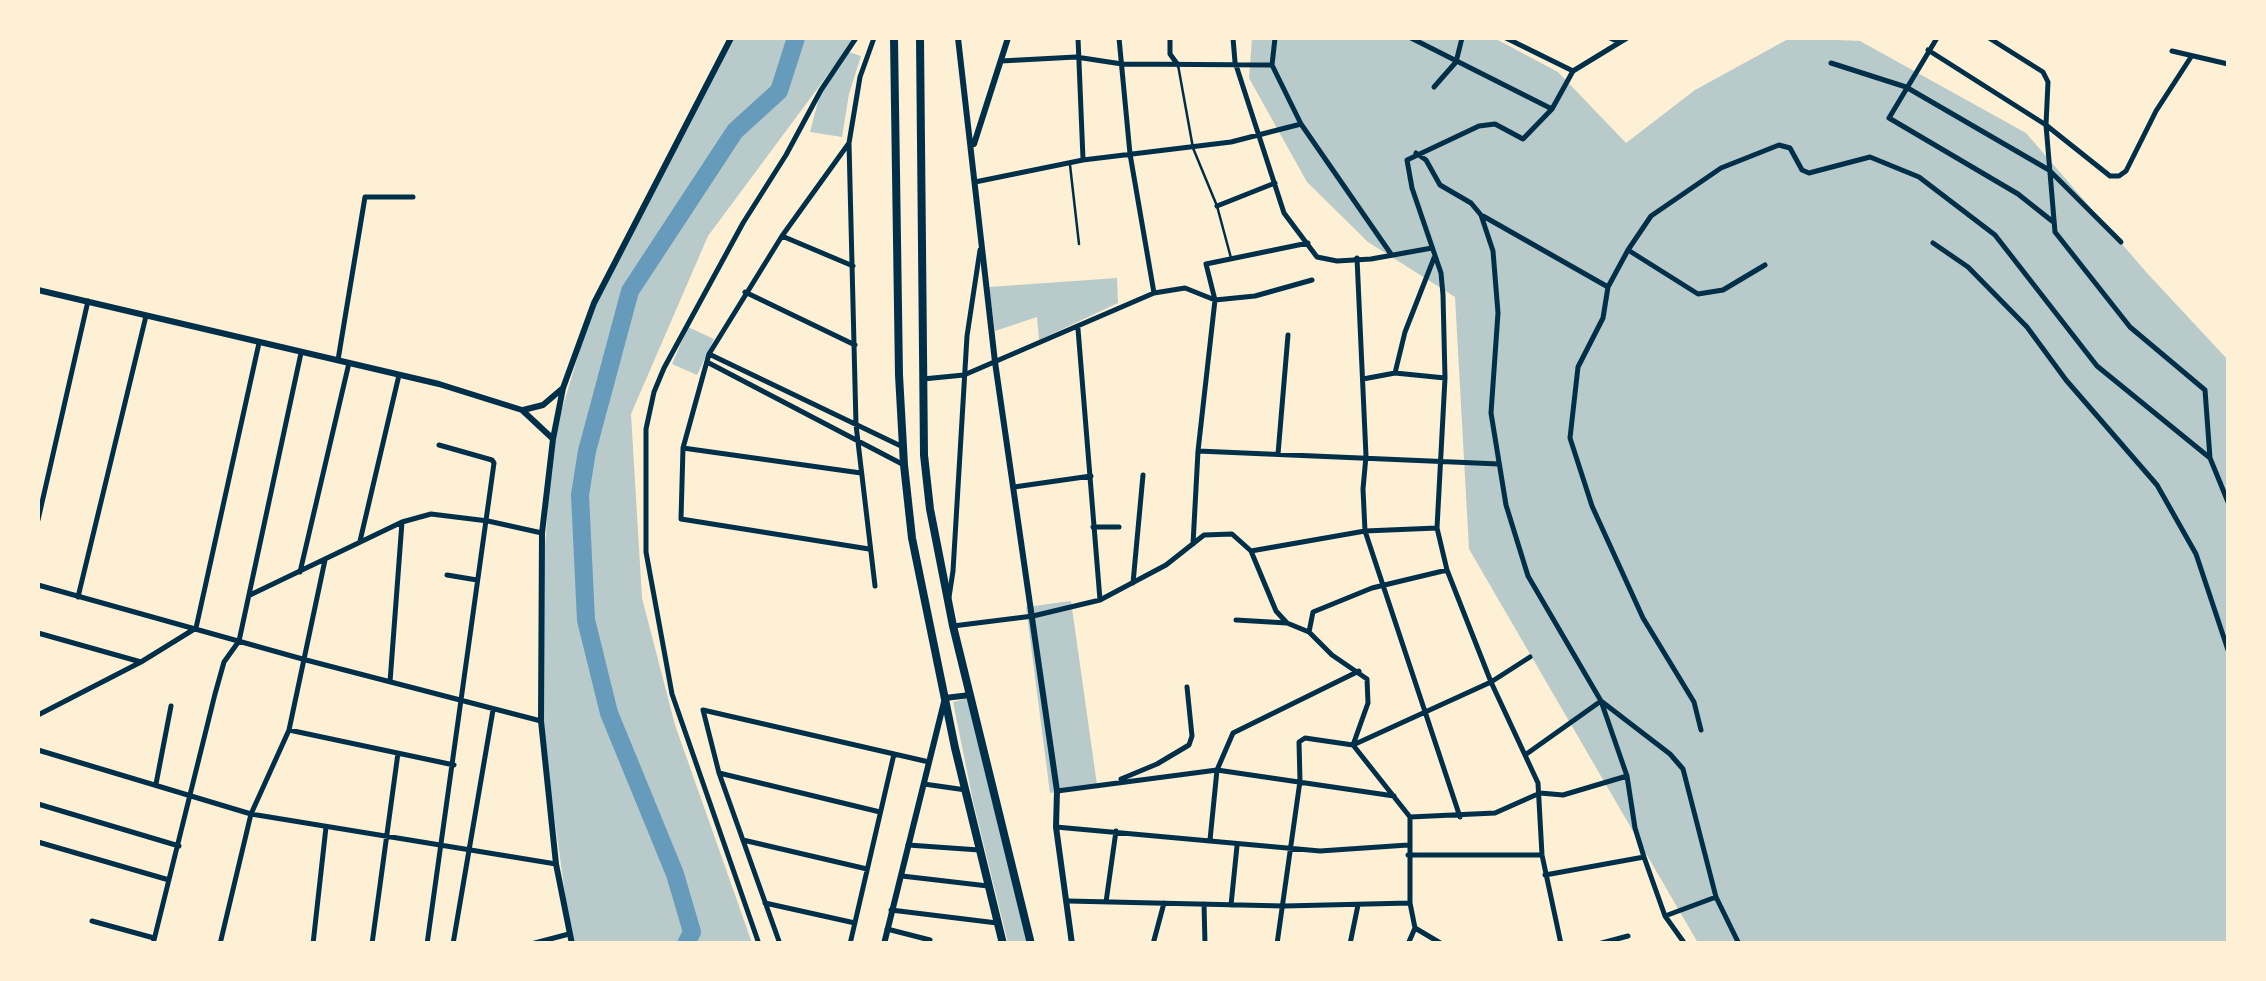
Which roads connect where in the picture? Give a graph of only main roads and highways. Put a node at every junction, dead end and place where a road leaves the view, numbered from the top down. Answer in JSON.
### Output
{"nodes":[{"id":1,"x":894,"y":38,"type":"edge"},
{"id":2,"x":920,"y":38,"type":"edge"},
{"id":3,"x":1003,"y":944,"type":"edge"},
{"id":4,"x":1032,"y":944,"type":"edge"}],
"edges":[{"from":1,"to":3,"type":"main road"},
{"from":2,"to":4,"type":"main road"}]}
